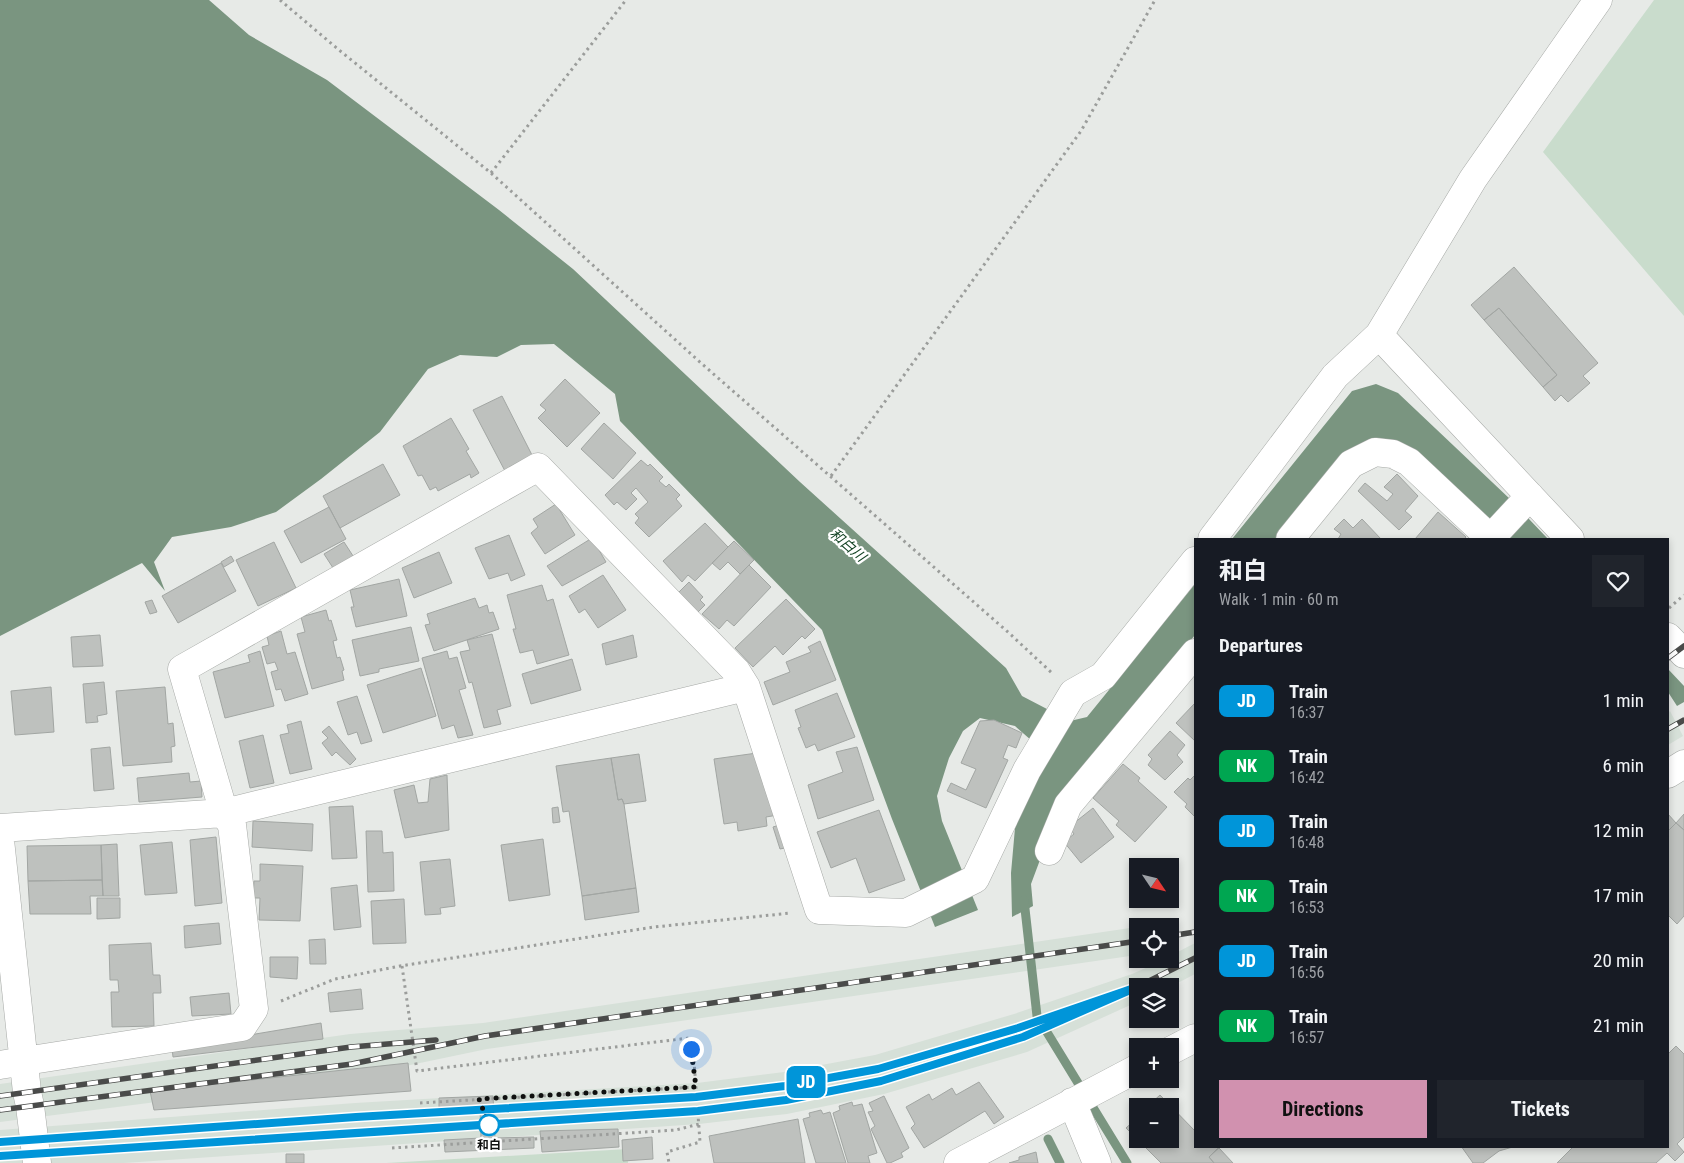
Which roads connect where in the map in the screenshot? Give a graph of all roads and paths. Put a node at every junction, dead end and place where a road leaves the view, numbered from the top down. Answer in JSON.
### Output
{"nodes":[{"id":1,"x":280,"y":0,"type":"edge"},
{"id":2,"x":626,"y":0,"type":"edge"},
{"id":3,"x":1154,"y":0,"type":"edge"},
{"id":4,"x":1598,"y":0,"type":"edge"},
{"id":5,"x":491,"y":174,"type":"junction"},
{"id":6,"x":1379,"y":336,"type":"junction"},
{"id":7,"x":831,"y":476,"type":"junction"},
{"id":8,"x":1530,"y":496,"type":"junction"},
{"id":9,"x":1213,"y":538,"type":"edge"},
{"id":10,"x":1291,"y":538,"type":"edge"},
{"id":11,"x":1491,"y":538,"type":"edge"},
{"id":12,"x":1569,"y":538,"type":"edge"},
{"id":13,"x":1191,"y":575,"type":"edge"},
{"id":14,"x":1684,"y":595,"type":"edge"},
{"id":15,"x":1669,"y":608,"type":"edge"},
{"id":16,"x":1669,"y":638,"type":"edge"},
{"id":17,"x":1194,"y":654,"type":"edge"},
{"id":18,"x":1684,"y":654,"type":"edge"},
{"id":19,"x":746,"y":687,"type":"junction"},
{"id":20,"x":1073,"y":693,"type":"junction"},
{"id":21,"x":1684,"y":764,"type":"edge"},
{"id":22,"x":1669,"y":773,"type":"edge"},
{"id":23,"x":224,"y":813,"type":"junction"},
{"id":24,"x":0,"y":828,"type":"edge"},
{"id":25,"x":0,"y":840,"type":"edge"},
{"id":26,"x":1049,"y":851,"type":"dead end"},
{"id":27,"x":819,"y":910,"type":"junction"},
{"id":28,"x":402,"y":966,"type":"junction"},
{"id":29,"x":276,"y":1002,"type":"dead end"},
{"id":30,"x":1194,"y":1039,"type":"edge"},
{"id":31,"x":1179,"y":1046,"type":"edge"},
{"id":32,"x":12,"y":1063,"type":"edge"},
{"id":33,"x":1129,"y":1073,"type":"edge"},
{"id":34,"x":696,"y":1087,"type":"junction"},
{"id":35,"x":1072,"y":1102,"type":"junction"},
{"id":36,"x":420,"y":1103,"type":"dead end"},
{"id":37,"x":699,"y":1124,"type":"junction"},
{"id":38,"x":392,"y":1148,"type":"dead end"},
{"id":39,"x":37,"y":1163,"type":"edge"},
{"id":40,"x":669,"y":1163,"type":"edge"},
{"id":41,"x":958,"y":1163,"type":"edge"},
{"id":42,"x":1097,"y":1163,"type":"edge"}],
"edges":[{"from":1,"to":5,"type":"path"},
{"from":2,"to":5,"type":"path"},
{"from":3,"to":7,"type":"path"},
{"from":4,"to":6,"type":"street"},
{"from":5,"to":7,"type":"path"},
{"from":6,"to":8,"type":"street"},
{"from":6,"to":9,"type":"street"},
{"from":7,"to":20,"type":"path"},
{"from":8,"to":11,"type":"street"},
{"from":8,"to":12,"type":"street"},
{"from":10,"to":11,"type":"street"},
{"from":13,"to":20,"type":"street"},
{"from":14,"to":15,"type":"path"},
{"from":16,"to":18,"type":"street"},
{"from":17,"to":26,"type":"street"},
{"from":19,"to":23,"type":"street"},
{"from":19,"to":23,"type":"street"},
{"from":19,"to":27,"type":"street"},
{"from":20,"to":27,"type":"street"},
{"from":21,"to":22,"type":"street"},
{"from":23,"to":24,"type":"street"},
{"from":23,"to":32,"type":"street"},
{"from":25,"to":32,"type":"street"},
{"from":27,"to":28,"type":"path"},
{"from":28,"to":29,"type":"path"},
{"from":28,"to":34,"type":"path"},
{"from":30,"to":31,"type":"street"},
{"from":32,"to":39,"type":"street"},
{"from":33,"to":35,"type":"street"},
{"from":34,"to":36,"type":"path"},
{"from":34,"to":37,"type":"path"},
{"from":35,"to":41,"type":"street"},
{"from":35,"to":42,"type":"street"},
{"from":37,"to":38,"type":"path"},
{"from":37,"to":40,"type":"path"}]}
